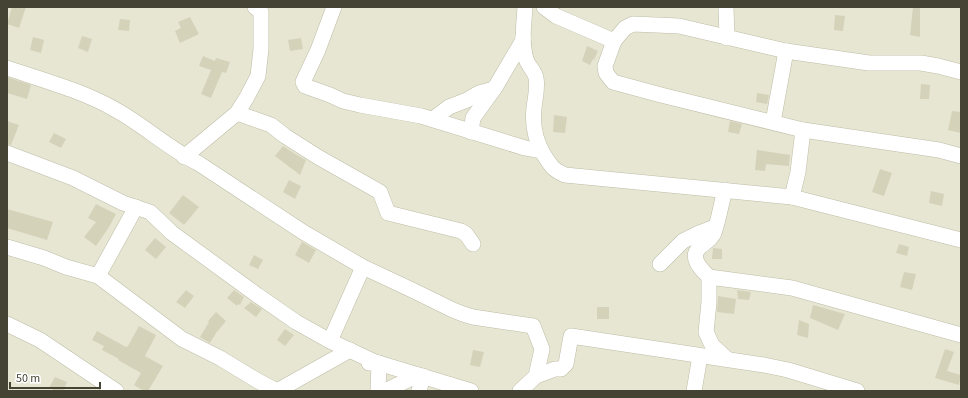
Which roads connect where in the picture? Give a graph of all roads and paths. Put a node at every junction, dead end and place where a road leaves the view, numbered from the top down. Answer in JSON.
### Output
{"nodes":[{"id":1,"x":334,"y":7,"type":"edge"},
{"id":2,"x":525,"y":7,"type":"edge"},
{"id":3,"x":544,"y":7,"type":"edge"},
{"id":4,"x":726,"y":7,"type":"edge"},
{"id":5,"x":259,"y":9,"type":"edge"},
{"id":6,"x":523,"y":35,"type":"junction"},
{"id":7,"x":727,"y":38,"type":"junction"},
{"id":8,"x":614,"y":41,"type":"junction"},
{"id":9,"x":786,"y":51,"type":"junction"},
{"id":10,"x":7,"y":68,"type":"edge"},
{"id":11,"x":961,"y":72,"type":"edge"},
{"id":12,"x":494,"y":89,"type":"junction"},
{"id":13,"x":237,"y":113,"type":"junction"},
{"id":14,"x":433,"y":119,"type":"junction"},
{"id":15,"x":773,"y":122,"type":"junction"},
{"id":16,"x":803,"y":130,"type":"junction"},
{"id":17,"x":471,"y":132,"type":"junction"},
{"id":18,"x":541,"y":150,"type":"junction"},
{"id":19,"x":7,"y":153,"type":"edge"},
{"id":20,"x":184,"y":156,"type":"junction"},
{"id":21,"x":961,"y":156,"type":"edge"},
{"id":22,"x":725,"y":190,"type":"junction"},
{"id":23,"x":792,"y":197,"type":"junction"},
{"id":24,"x":136,"y":207,"type":"junction"},
{"id":25,"x":715,"y":227,"type":"junction"},
{"id":26,"x":961,"y":240,"type":"edge"},
{"id":27,"x":473,"y":244,"type":"dead end"},
{"id":28,"x":7,"y":247,"type":"edge"},
{"id":29,"x":660,"y":264,"type":"dead end"},
{"id":30,"x":363,"y":267,"type":"junction"},
{"id":31,"x":98,"y":276,"type":"junction"},
{"id":32,"x":709,"y":277,"type":"junction"},
{"id":33,"x":7,"y":324,"type":"edge"},
{"id":34,"x":961,"y":335,"type":"edge"},
{"id":35,"x":330,"y":341,"type":"junction"},
{"id":36,"x":350,"y":350,"type":"junction"},
{"id":37,"x":700,"y":356,"type":"junction"},
{"id":38,"x":727,"y":360,"type":"junction"},
{"id":39,"x":330,"y":362,"type":"junction"},
{"id":40,"x":379,"y":363,"type":"junction"},
{"id":41,"x":421,"y":376,"type":"junction"},
{"id":42,"x":536,"y":376,"type":"junction"},
{"id":43,"x":116,"y":391,"type":"edge"},
{"id":44,"x":378,"y":391,"type":"edge"},
{"id":45,"x":385,"y":391,"type":"edge"},
{"id":46,"x":419,"y":391,"type":"edge"},
{"id":47,"x":471,"y":391,"type":"edge"},
{"id":48,"x":520,"y":391,"type":"edge"},
{"id":49,"x":694,"y":391,"type":"edge"},
{"id":50,"x":857,"y":391,"type":"edge"}],
"edges":[{"from":1,"to":14,"type":"street"},
{"from":2,"to":6,"type":"street"},
{"from":3,"to":8,"type":"street"},
{"from":4,"to":7,"type":"street"},
{"from":5,"to":13,"type":"street"},
{"from":6,"to":12,"type":"street"},
{"from":6,"to":18,"type":"street"},
{"from":7,"to":8,"type":"street"},
{"from":7,"to":9,"type":"street"},
{"from":8,"to":15,"type":"street"},
{"from":9,"to":11,"type":"street"},
{"from":9,"to":15,"type":"street"},
{"from":10,"to":20,"type":"street"},
{"from":12,"to":14,"type":"street"},
{"from":12,"to":17,"type":"street"},
{"from":13,"to":20,"type":"street"},
{"from":13,"to":27,"type":"street"},
{"from":14,"to":17,"type":"street"},
{"from":15,"to":16,"type":"street"},
{"from":16,"to":21,"type":"street"},
{"from":16,"to":23,"type":"street"},
{"from":17,"to":18,"type":"street"},
{"from":18,"to":22,"type":"street"},
{"from":19,"to":24,"type":"street"},
{"from":20,"to":30,"type":"street"},
{"from":22,"to":23,"type":"street"},
{"from":22,"to":25,"type":"street"},
{"from":23,"to":26,"type":"street"},
{"from":24,"to":31,"type":"street"},
{"from":24,"to":35,"type":"street"},
{"from":25,"to":29,"type":"street"},
{"from":25,"to":32,"type":"street"},
{"from":28,"to":31,"type":"street"},
{"from":30,"to":35,"type":"street"},
{"from":30,"to":42,"type":"street"},
{"from":31,"to":39,"type":"street"},
{"from":32,"to":34,"type":"street"},
{"from":32,"to":38,"type":"street"},
{"from":33,"to":43,"type":"street"},
{"from":35,"to":36,"type":"street"},
{"from":36,"to":39,"type":"street"},
{"from":36,"to":40,"type":"street"},
{"from":37,"to":38,"type":"street"},
{"from":37,"to":42,"type":"street"},
{"from":37,"to":49,"type":"street"},
{"from":38,"to":50,"type":"street"},
{"from":39,"to":40,"type":"street"},
{"from":40,"to":41,"type":"street"},
{"from":40,"to":44,"type":"street"},
{"from":41,"to":45,"type":"street"},
{"from":41,"to":46,"type":"street"},
{"from":41,"to":47,"type":"street"},
{"from":42,"to":48,"type":"street"}]}
